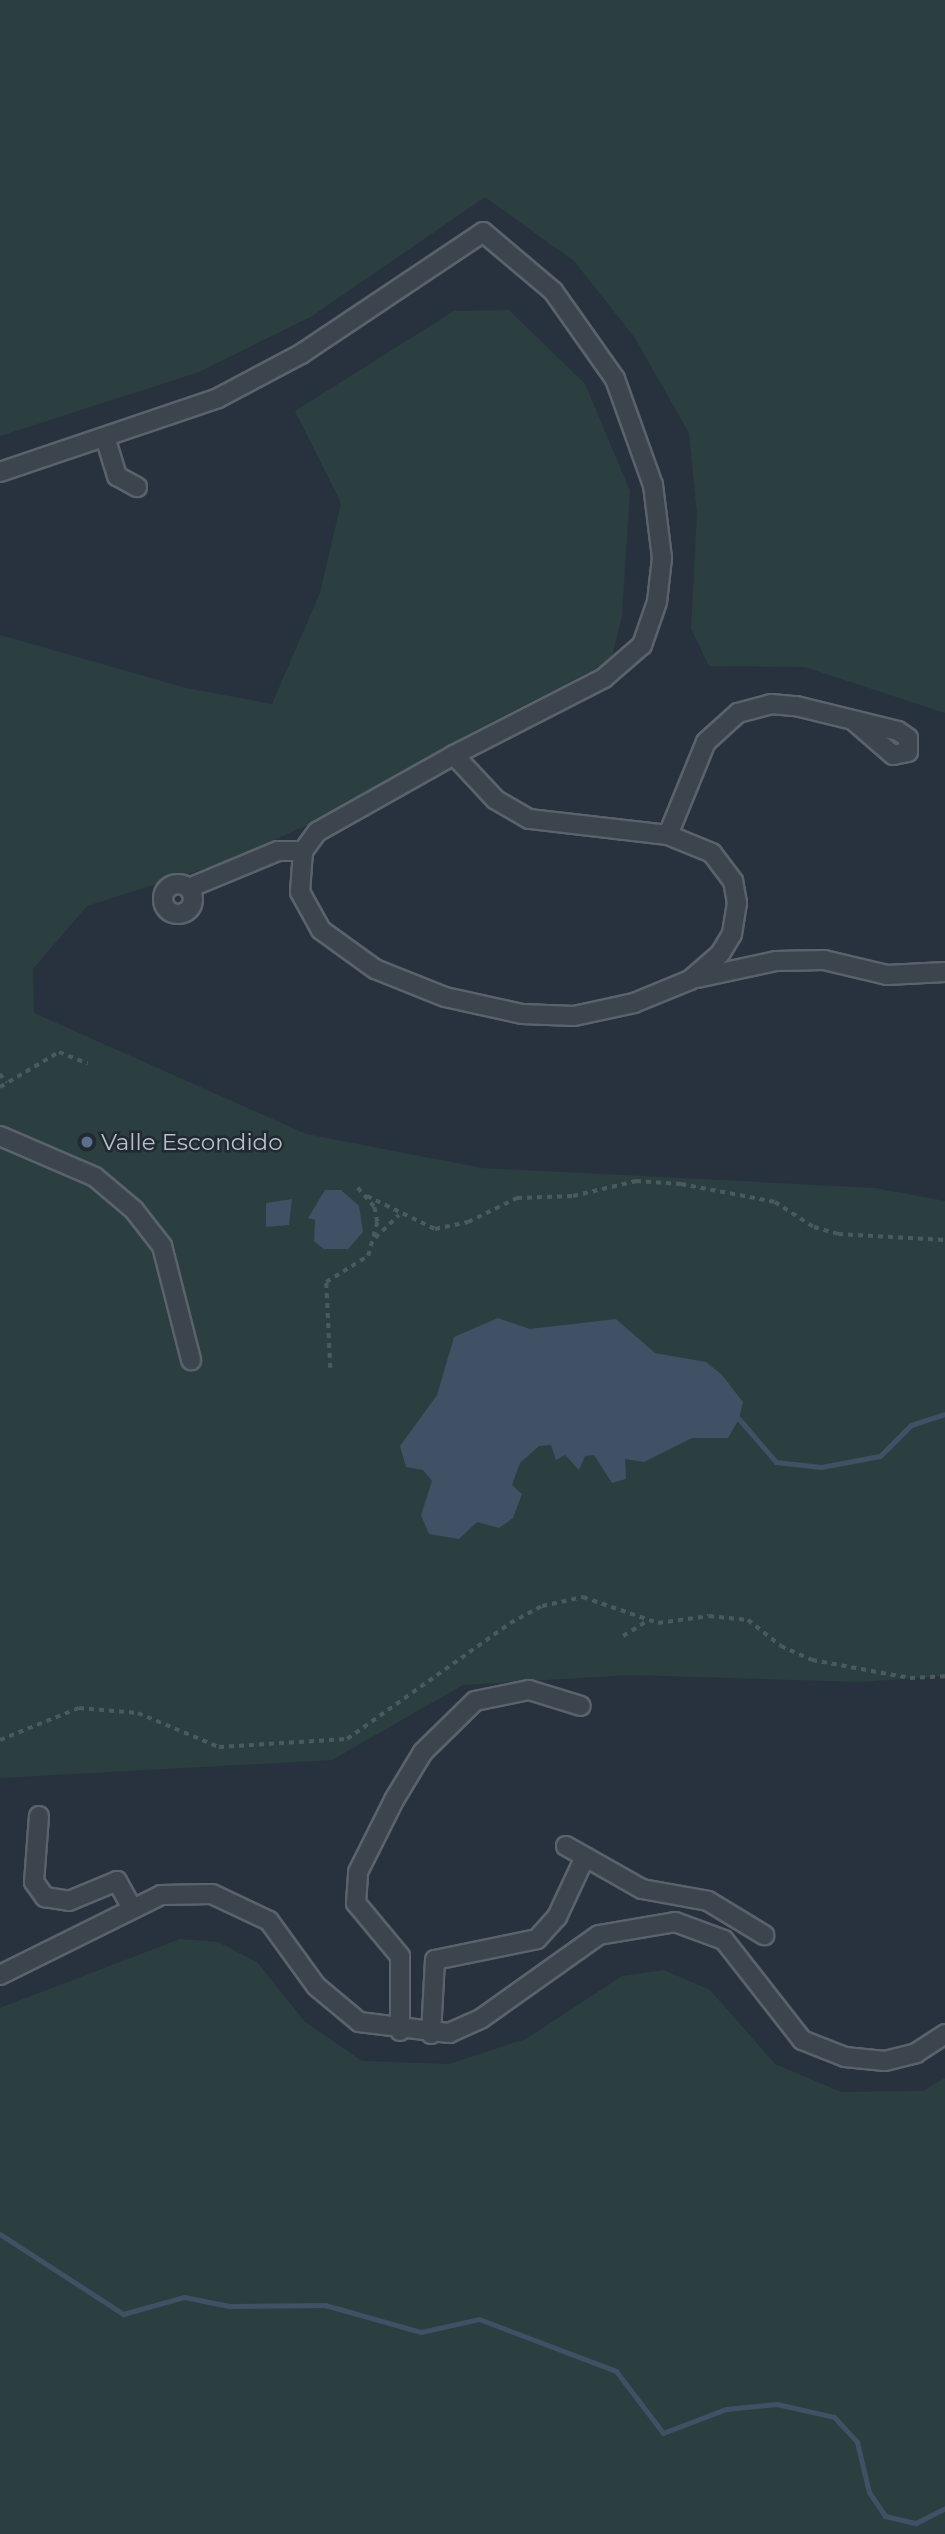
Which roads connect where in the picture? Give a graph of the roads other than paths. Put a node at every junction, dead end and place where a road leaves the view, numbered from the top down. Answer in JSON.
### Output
{"nodes":[{"id":1,"x":105,"y":437,"type":"junction"},
{"id":2,"x":0,"y":472,"type":"edge"},
{"id":3,"x":137,"y":487,"type":"dead end"},
{"id":4,"x":855,"y":722,"type":"dead end"},
{"id":5,"x":454,"y":755,"type":"junction"},
{"id":6,"x":668,"y":835,"type":"junction"},
{"id":7,"x":303,"y":851,"type":"junction"},
{"id":8,"x":189,"y":888,"type":"dead end"},
{"id":9,"x":726,"y":945,"type":"junction"},
{"id":10,"x":738,"y":969,"type":"junction"},
{"id":11,"x":945,"y":972,"type":"edge"},
{"id":12,"x":691,"y":980,"type":"junction"},
{"id":13,"x":0,"y":1136,"type":"edge"},
{"id":14,"x":191,"y":1360,"type":"dead end"},
{"id":15,"x":581,"y":1706,"type":"dead end"},
{"id":16,"x":39,"y":1816,"type":"dead end"},
{"id":17,"x":566,"y":1846,"type":"dead end"},
{"id":18,"x":584,"y":1857,"type":"junction"},
{"id":19,"x":131,"y":1906,"type":"junction"},
{"id":20,"x":764,"y":1935,"type":"dead end"},
{"id":21,"x":403,"y":1966,"type":"junction"},
{"id":22,"x":433,"y":1967,"type":"junction"},
{"id":23,"x":0,"y":1975,"type":"edge"},
{"id":24,"x":400,"y":2031,"type":"junction"},
{"id":25,"x":431,"y":2034,"type":"junction"},
{"id":26,"x":945,"y":2034,"type":"edge"}],
"edges":[{"from":1,"to":2,"type":"street"},
{"from":1,"to":3,"type":"street"},
{"from":1,"to":5,"type":"street"},
{"from":4,"to":6,"type":"street"},
{"from":5,"to":6,"type":"street"},
{"from":5,"to":7,"type":"street"},
{"from":6,"to":9,"type":"street"},
{"from":7,"to":8,"type":"street"},
{"from":7,"to":12,"type":"street"},
{"from":9,"to":10,"type":"street"},
{"from":9,"to":12,"type":"street"},
{"from":10,"to":11,"type":"street"},
{"from":10,"to":12,"type":"street"},
{"from":13,"to":14,"type":"street"},
{"from":15,"to":21,"type":"street"},
{"from":16,"to":19,"type":"street"},
{"from":17,"to":18,"type":"street"},
{"from":18,"to":20,"type":"street"},
{"from":18,"to":22,"type":"street"},
{"from":19,"to":23,"type":"street"},
{"from":19,"to":24,"type":"street"},
{"from":21,"to":22,"type":"street"},
{"from":21,"to":24,"type":"street"},
{"from":22,"to":25,"type":"street"},
{"from":24,"to":25,"type":"street"},
{"from":25,"to":26,"type":"street"}]}
